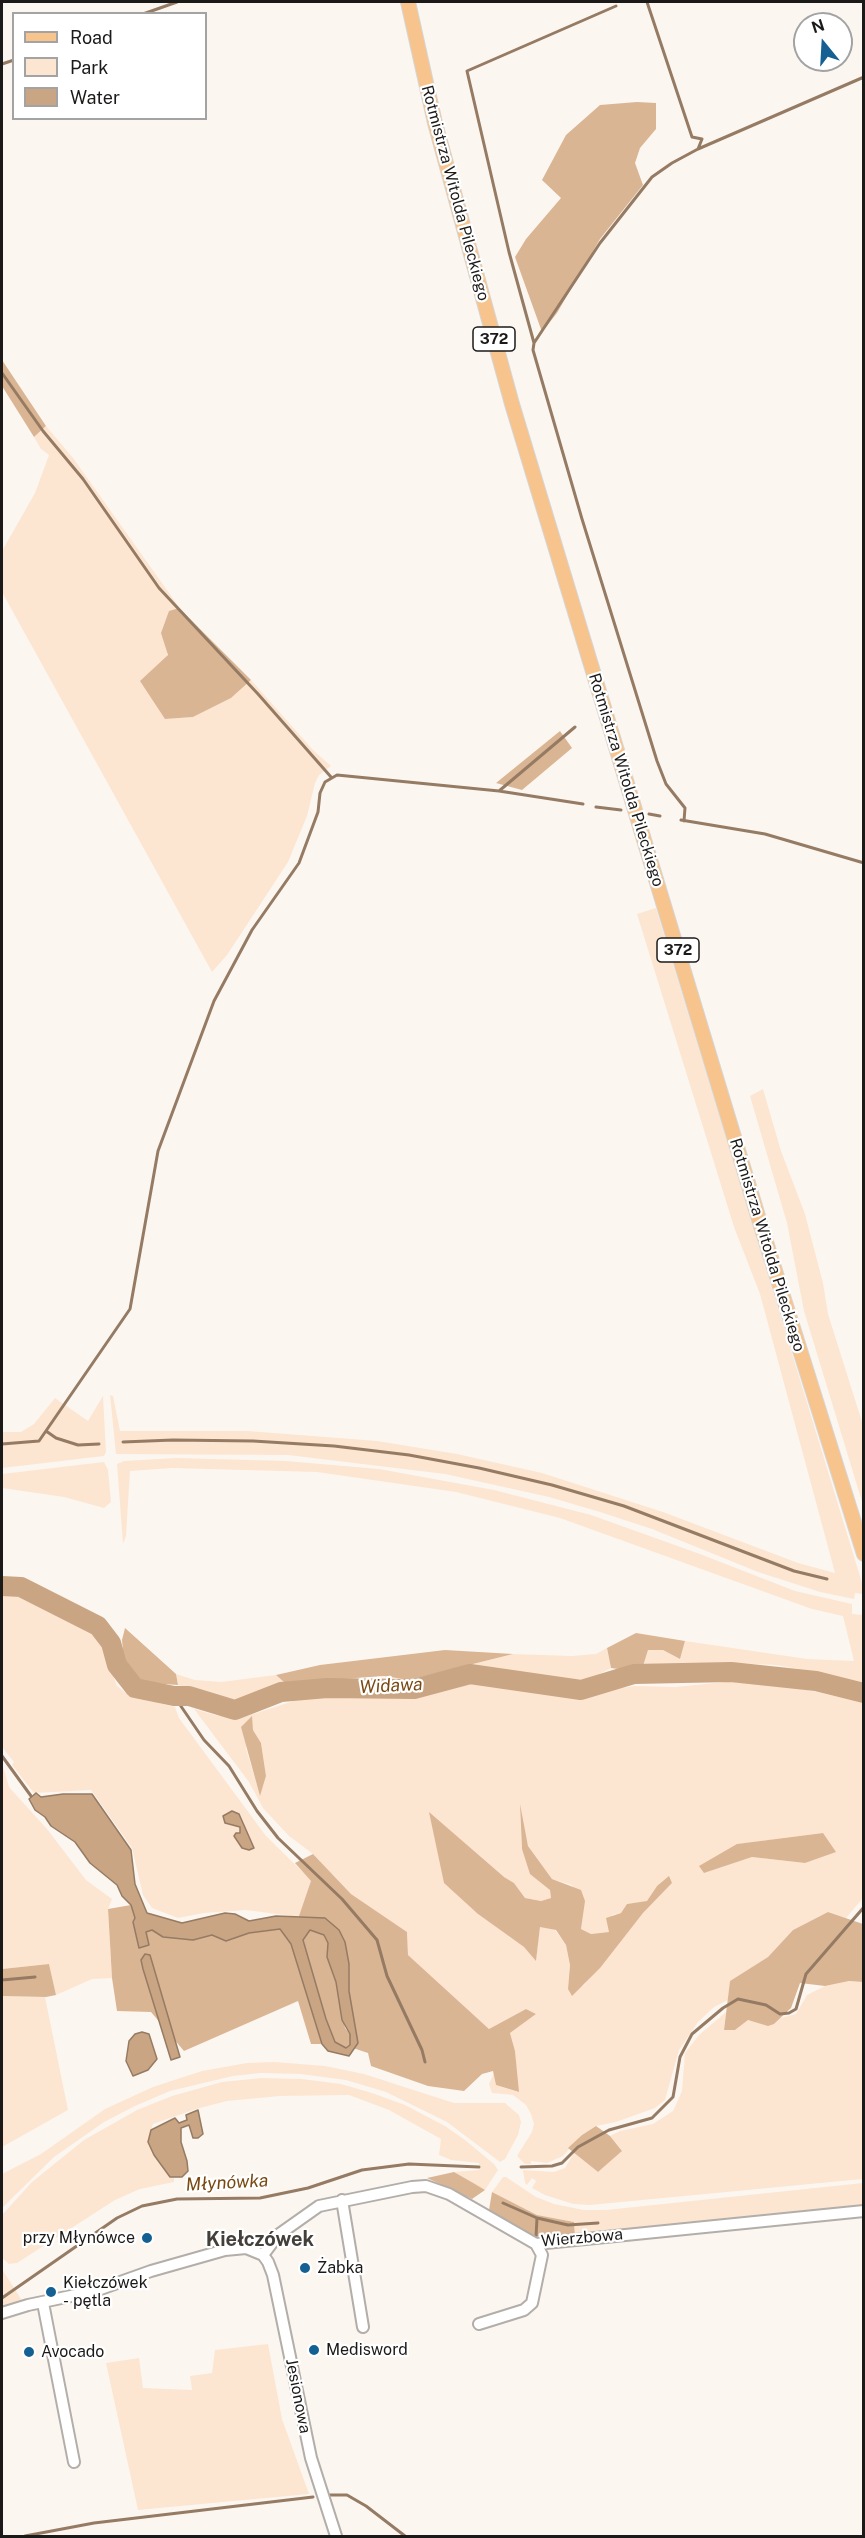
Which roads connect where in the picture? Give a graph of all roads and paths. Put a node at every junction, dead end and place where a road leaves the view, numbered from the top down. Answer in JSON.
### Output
{"nodes":[{"id":1,"x":408,"y":2,"type":"edge"},
{"id":2,"x":864,"y":1554,"type":"edge"},
{"id":3,"x":342,"y":2200,"type":"junction"},
{"id":4,"x":864,"y":2211,"type":"edge"},
{"id":5,"x":536,"y":2244,"type":"junction"},
{"id":6,"x":263,"y":2255,"type":"junction"},
{"id":7,"x":43,"y":2302,"type":"junction"},
{"id":8,"x":2,"y":2313,"type":"edge"},
{"id":9,"x":479,"y":2324,"type":"dead end"},
{"id":10,"x":363,"y":2327,"type":"dead end"},
{"id":11,"x":74,"y":2462,"type":"dead end"},
{"id":12,"x":336,"y":2536,"type":"edge"}],
"edges":[{"from":1,"to":2,"type":"main road","name":"Rotmistrza Witolda Pileckiego","number":"372"},
{"from":3,"to":5,"type":"street","name":"Wierzbowa"},
{"from":3,"to":6,"type":"street","name":"Wierzbowa"},
{"from":3,"to":10,"type":"street"},
{"from":4,"to":5,"type":"street","name":"Wierzbowa"},
{"from":5,"to":9,"type":"street"},
{"from":6,"to":7,"type":"street"},
{"from":6,"to":12,"type":"street","name":"Jesionowa"},
{"from":7,"to":8,"type":"street"},
{"from":7,"to":11,"type":"street"}]}
